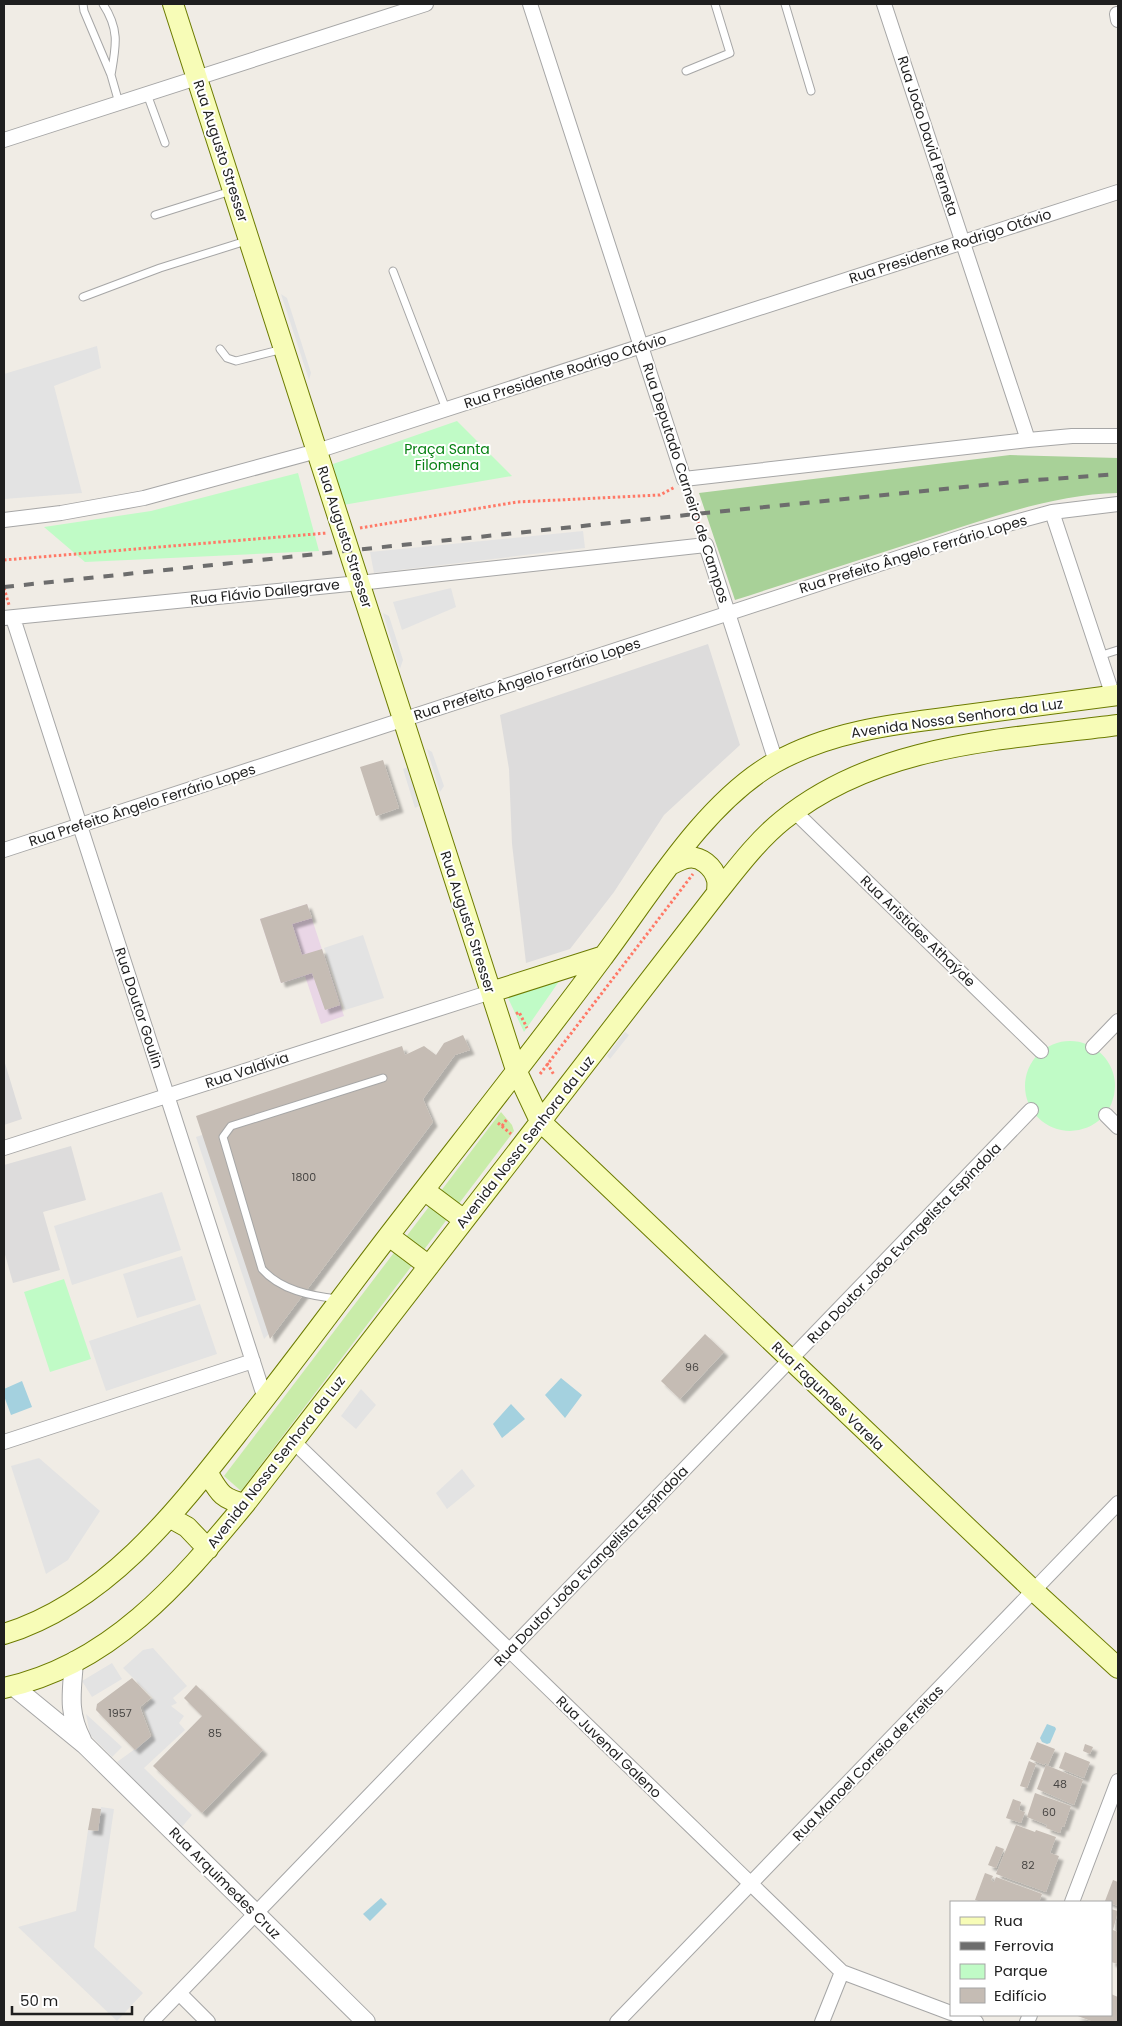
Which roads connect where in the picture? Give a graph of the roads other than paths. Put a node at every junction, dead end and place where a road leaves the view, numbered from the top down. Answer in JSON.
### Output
{"nodes":[{"id":1,"x":83,"y":4,"type":"edge"},
{"id":2,"x":103,"y":4,"type":"edge"},
{"id":3,"x":173,"y":4,"type":"edge"},
{"id":4,"x":426,"y":4,"type":"edge"},
{"id":5,"x":530,"y":4,"type":"edge"},
{"id":6,"x":715,"y":4,"type":"edge"},
{"id":7,"x":785,"y":4,"type":"edge"},
{"id":8,"x":884,"y":4,"type":"edge"},
{"id":9,"x":686,"y":71,"type":"dead end"},
{"id":10,"x":111,"y":75,"type":"junction"},
{"id":11,"x":197,"y":78,"type":"junction"},
{"id":12,"x":811,"y":92,"type":"dead end"},
{"id":13,"x":147,"y":94,"type":"junction"},
{"id":14,"x":119,"y":103,"type":"junction"},
{"id":15,"x":4,"y":140,"type":"edge"},
{"id":16,"x":165,"y":143,"type":"dead end"},
{"id":17,"x":233,"y":190,"type":"junction"},
{"id":18,"x":1118,"y":192,"type":"edge"},
{"id":19,"x":155,"y":215,"type":"dead end"},
{"id":20,"x":249,"y":240,"type":"junction"},
{"id":21,"x":963,"y":242,"type":"junction"},
{"id":22,"x":393,"y":271,"type":"dead end"},
{"id":23,"x":83,"y":298,"type":"dead end"},
{"id":24,"x":641,"y":346,"type":"junction"},
{"id":25,"x":220,"y":349,"type":"dead end"},
{"id":26,"x":284,"y":349,"type":"junction"},
{"id":27,"x":446,"y":409,"type":"junction"},
{"id":28,"x":1118,"y":436,"type":"edge"},
{"id":29,"x":1028,"y":440,"type":"junction"},
{"id":30,"x":317,"y":451,"type":"junction"},
{"id":31,"x":1118,"y":504,"type":"edge"},
{"id":32,"x":1052,"y":512,"type":"junction"},
{"id":33,"x":4,"y":520,"type":"edge"},
{"id":34,"x":706,"y":545,"type":"joint"},
{"id":35,"x":359,"y":583,"type":"junction"},
{"id":36,"x":728,"y":613,"type":"junction"},
{"id":37,"x":8,"y":618,"type":"edge"},
{"id":38,"x":1118,"y":650,"type":"edge"},
{"id":39,"x":1099,"y":656,"type":"junction"},
{"id":40,"x":1115,"y":695,"type":"edge"},
{"id":41,"x":403,"y":720,"type":"junction"},
{"id":42,"x":1118,"y":725,"type":"edge"},
{"id":43,"x":776,"y":762,"type":"junction"},
{"id":44,"x":794,"y":811,"type":"junction"},
{"id":45,"x":80,"y":825,"type":"junction"},
{"id":46,"x":4,"y":850,"type":"edge"},
{"id":47,"x":672,"y":864,"type":"junction"},
{"id":48,"x":717,"y":893,"type":"junction"},
{"id":49,"x":604,"y":956,"type":"junction"},
{"id":50,"x":491,"y":992,"type":"junction"},
{"id":51,"x":1118,"y":1020,"type":"edge"},
{"id":52,"x":1093,"y":1046,"type":"dead end"},
{"id":53,"x":1041,"y":1051,"type":"dead end"},
{"id":54,"x":516,"y":1070,"type":"junction"},
{"id":55,"x":383,"y":1078,"type":"dead end"},
{"id":56,"x":167,"y":1096,"type":"junction"},
{"id":57,"x":1031,"y":1110,"type":"dead end"},
{"id":58,"x":1106,"y":1115,"type":"dead end"},
{"id":59,"x":540,"y":1122,"type":"junction"},
{"id":60,"x":1118,"y":1127,"type":"edge"},
{"id":61,"x":4,"y":1148,"type":"edge"},
{"id":62,"x":424,"y":1190,"type":"junction"},
{"id":63,"x":464,"y":1220,"type":"junction"},
{"id":64,"x":389,"y":1236,"type":"junction"},
{"id":65,"x":429,"y":1266,"type":"junction"},
{"id":66,"x":340,"y":1299,"type":"junction"},
{"id":67,"x":790,"y":1360,"type":"junction"},
{"id":68,"x":252,"y":1362,"type":"junction"},
{"id":69,"x":265,"y":1399,"type":"junction"},
{"id":70,"x":294,"y":1441,"type":"junction"},
{"id":71,"x":4,"y":1442,"type":"edge"},
{"id":72,"x":207,"y":1472,"type":"junction"},
{"id":73,"x":1118,"y":1503,"type":"edge"},
{"id":74,"x":245,"y":1504,"type":"junction"},
{"id":75,"x":169,"y":1517,"type":"junction"},
{"id":76,"x":208,"y":1549,"type":"junction"},
{"id":77,"x":1034,"y":1591,"type":"junction"},
{"id":78,"x":4,"y":1634,"type":"edge"},
{"id":79,"x":510,"y":1650,"type":"junction"},
{"id":80,"x":74,"y":1662,"type":"junction"},
{"id":81,"x":1118,"y":1668,"type":"edge"},
{"id":82,"x":8,"y":1687,"type":"edge"},
{"id":83,"x":84,"y":1745,"type":"junction"},
{"id":84,"x":1118,"y":1781,"type":"edge"},
{"id":85,"x":750,"y":1884,"type":"junction"},
{"id":86,"x":1072,"y":1901,"type":"edge"},
{"id":87,"x":256,"y":1914,"type":"junction"},
{"id":88,"x":842,"y":1972,"type":"junction"},
{"id":89,"x":179,"y":1993,"type":"junction"},
{"id":90,"x":950,"y":2013,"type":"edge"},
{"id":91,"x":959,"y":2016,"type":"edge"},
{"id":92,"x":151,"y":2022,"type":"edge"},
{"id":93,"x":208,"y":2022,"type":"edge"},
{"id":94,"x":366,"y":2022,"type":"edge"},
{"id":95,"x":617,"y":2022,"type":"edge"},
{"id":96,"x":822,"y":2022,"type":"edge"},
{"id":97,"x":976,"y":2022,"type":"edge"}],
"edges":[{"from":1,"to":10,"type":"lane"},
{"from":2,"to":10,"type":"lane"},
{"from":3,"to":11,"type":"main road","name":"Rua Augusto Stresser"},
{"from":4,"to":11,"type":"street"},
{"from":5,"to":24,"type":"street","name":"Rua Deputado Carneiro de Campos"},
{"from":6,"to":9,"type":"lane"},
{"from":7,"to":12,"type":"lane"},
{"from":8,"to":21,"type":"street","name":"Rua João David Perneta"},
{"from":10,"to":14,"type":"lane"},
{"from":11,"to":13,"type":"street"},
{"from":11,"to":17,"type":"main road","name":"Rua Augusto Stresser"},
{"from":13,"to":14,"type":"street"},
{"from":13,"to":16,"type":"lane"},
{"from":14,"to":15,"type":"street"},
{"from":17,"to":19,"type":"lane"},
{"from":17,"to":20,"type":"main road","name":"Rua Augusto Stresser"},
{"from":18,"to":21,"type":"street","name":"Rua Presidente Rodrigo Otávio"},
{"from":20,"to":23,"type":"lane"},
{"from":20,"to":26,"type":"main road","name":"Rua Augusto Stresser"},
{"from":21,"to":24,"type":"street","name":"Rua Presidente Rodrigo Otávio"},
{"from":21,"to":29,"type":"street","name":"Rua João David Perneta"},
{"from":22,"to":27,"type":"lane"},
{"from":24,"to":27,"type":"street","name":"Rua Presidente Rodrigo Otávio"},
{"from":24,"to":29,"type":"street","name":"Rua Deputado Carneiro de Campos"},
{"from":25,"to":26,"type":"lane"},
{"from":26,"to":30,"type":"main road","name":"Rua Augusto Stresser"},
{"from":27,"to":30,"type":"street","name":"Rua Presidente Rodrigo Otávio"},
{"from":28,"to":29,"type":"street"},
{"from":30,"to":33,"type":"street","name":"Rua Presidente Rodrigo Otávio"},
{"from":30,"to":35,"type":"main road","name":"Rua Augusto Stresser"},
{"from":31,"to":32,"type":"street"},
{"from":32,"to":36,"type":"street","name":"Rua Prefeito Ângelo Ferrário Lopes"},
{"from":32,"to":39,"type":"street"},
{"from":34,"to":35,"type":"street","name":"Rua Flávio Dallegrave"},
{"from":34,"to":36,"type":"street","name":"Rua Deputado Carneiro de Campos"},
{"from":35,"to":37,"type":"street","name":"Rua Flávio Dallegrave"},
{"from":35,"to":41,"type":"main road","name":"Rua Augusto Stresser"},
{"from":36,"to":41,"type":"street","name":"Rua Prefeito Ângelo Ferrário Lopes"},
{"from":36,"to":43,"type":"street","name":"Rua Deputado Carneiro de Campos"},
{"from":37,"to":45,"type":"street","name":"Rua Doutor Goulin"},
{"from":38,"to":39,"type":"lane"},
{"from":39,"to":40,"type":"street"},
{"from":40,"to":43,"type":"main road","name":"Avenida Nossa Senhora da Luz"},
{"from":41,"to":45,"type":"street","name":"Rua Prefeito Ângelo Ferrário Lopes"},
{"from":41,"to":50,"type":"main road","name":"Rua Augusto Stresser"},
{"from":42,"to":44,"type":"main road","name":"Avenida Nossa Senhora da Luz"},
{"from":43,"to":47,"type":"main road","name":"Avenida Nossa Senhora da Luz"},
{"from":44,"to":48,"type":"main road","name":"Avenida Nossa Senhora da Luz"},
{"from":44,"to":53,"type":"street","name":"Rua Aristides Athaýde"},
{"from":45,"to":46,"type":"street","name":"Rua Prefeito Ângelo Ferrário Lopes"},
{"from":45,"to":56,"type":"street","name":"Rua Doutor Goulin"},
{"from":47,"to":48,"type":"main road"},
{"from":47,"to":49,"type":"main road","name":"Avenida Nossa Senhora da Luz"},
{"from":48,"to":59,"type":"main road","name":"Avenida Nossa Senhora da Luz"},
{"from":49,"to":50,"type":"main road"},
{"from":49,"to":54,"type":"main road","name":"Avenida Nossa Senhora da Luz"},
{"from":50,"to":54,"type":"main road","name":"Rua Augusto Stresser"},
{"from":50,"to":56,"type":"street","name":"Rua Valdívia"},
{"from":51,"to":52,"type":"street"},
{"from":54,"to":59,"type":"main road","name":"Rua Augusto Stresser"},
{"from":54,"to":62,"type":"main road","name":"Avenida Nossa Senhora da Luz"},
{"from":55,"to":66,"type":"lane"},
{"from":56,"to":61,"type":"street","name":"Rua Valdívia"},
{"from":56,"to":68,"type":"street","name":"Rua Doutor Goulin"},
{"from":57,"to":67,"type":"street","name":"Rua Doutor João Evangelista Espíndola"},
{"from":58,"to":60,"type":"street"},
{"from":59,"to":63,"type":"main road","name":"Avenida Nossa Senhora da Luz"},
{"from":59,"to":67,"type":"main road","name":"Rua Fagundes Varela"},
{"from":62,"to":63,"type":"main road"},
{"from":62,"to":64,"type":"main road","name":"Avenida Nossa Senhora da Luz"},
{"from":63,"to":65,"type":"main road","name":"Avenida Nossa Senhora da Luz"},
{"from":64,"to":65,"type":"main road"},
{"from":64,"to":66,"type":"main road","name":"Avenida Nossa Senhora da Luz"},
{"from":65,"to":70,"type":"main road","name":"Avenida Nossa Senhora da Luz"},
{"from":66,"to":69,"type":"main road","name":"Avenida Nossa Senhora da Luz"},
{"from":67,"to":77,"type":"main road","name":"Rua Fagundes Varela"},
{"from":67,"to":79,"type":"street","name":"Rua Doutor João Evangelista Espíndola"},
{"from":68,"to":69,"type":"street","name":"Rua Doutor Goulin"},
{"from":68,"to":71,"type":"street"},
{"from":69,"to":72,"type":"main road","name":"Avenida Nossa Senhora da Luz"},
{"from":70,"to":74,"type":"main road","name":"Avenida Nossa Senhora da Luz"},
{"from":70,"to":79,"type":"street","name":"Rua Juvenal Galeno"},
{"from":72,"to":74,"type":"main road"},
{"from":72,"to":75,"type":"main road","name":"Avenida Nossa Senhora da Luz"},
{"from":73,"to":77,"type":"street","name":"Rua Manoel Correia de Freitas"},
{"from":74,"to":76,"type":"main road","name":"Avenida Nossa Senhora da Luz"},
{"from":75,"to":76,"type":"main road"},
{"from":75,"to":78,"type":"main road","name":"Avenida Nossa Senhora da Luz"},
{"from":76,"to":80,"type":"main road","name":"Avenida Nossa Senhora da Luz"},
{"from":77,"to":81,"type":"main road","name":"Rua Fagundes Varela"},
{"from":77,"to":85,"type":"street","name":"Rua Manoel Correia de Freitas"},
{"from":79,"to":85,"type":"street","name":"Rua Juvenal Galeno"},
{"from":79,"to":87,"type":"street","name":"Rua Doutor João Evangelista Espíndola"},
{"from":80,"to":82,"type":"main road","name":"Avenida Nossa Senhora da Luz"},
{"from":80,"to":83,"type":"street","name":"Rua Arquimedes Cruz"},
{"from":82,"to":83,"type":"street","name":"Rua Arquimedes Cruz"},
{"from":83,"to":87,"type":"street","name":"Rua Arquimedes Cruz"},
{"from":84,"to":86,"type":"street"},
{"from":85,"to":88,"type":"street","name":"Rua Juvenal Galeno"},
{"from":85,"to":95,"type":"street","name":"Rua Manoel Correia de Freitas"},
{"from":87,"to":89,"type":"street","name":"Rua Doutor João Evangelista Espíndola"},
{"from":87,"to":94,"type":"street","name":"Rua Arquimedes Cruz"},
{"from":88,"to":90,"type":"street","name":"Rua Juvenal Galeno"},
{"from":88,"to":96,"type":"street"},
{"from":89,"to":92,"type":"street","name":"Rua Doutor João Evangelista Espíndola"},
{"from":89,"to":93,"type":"street"},
{"from":91,"to":97,"type":"street"}]}
